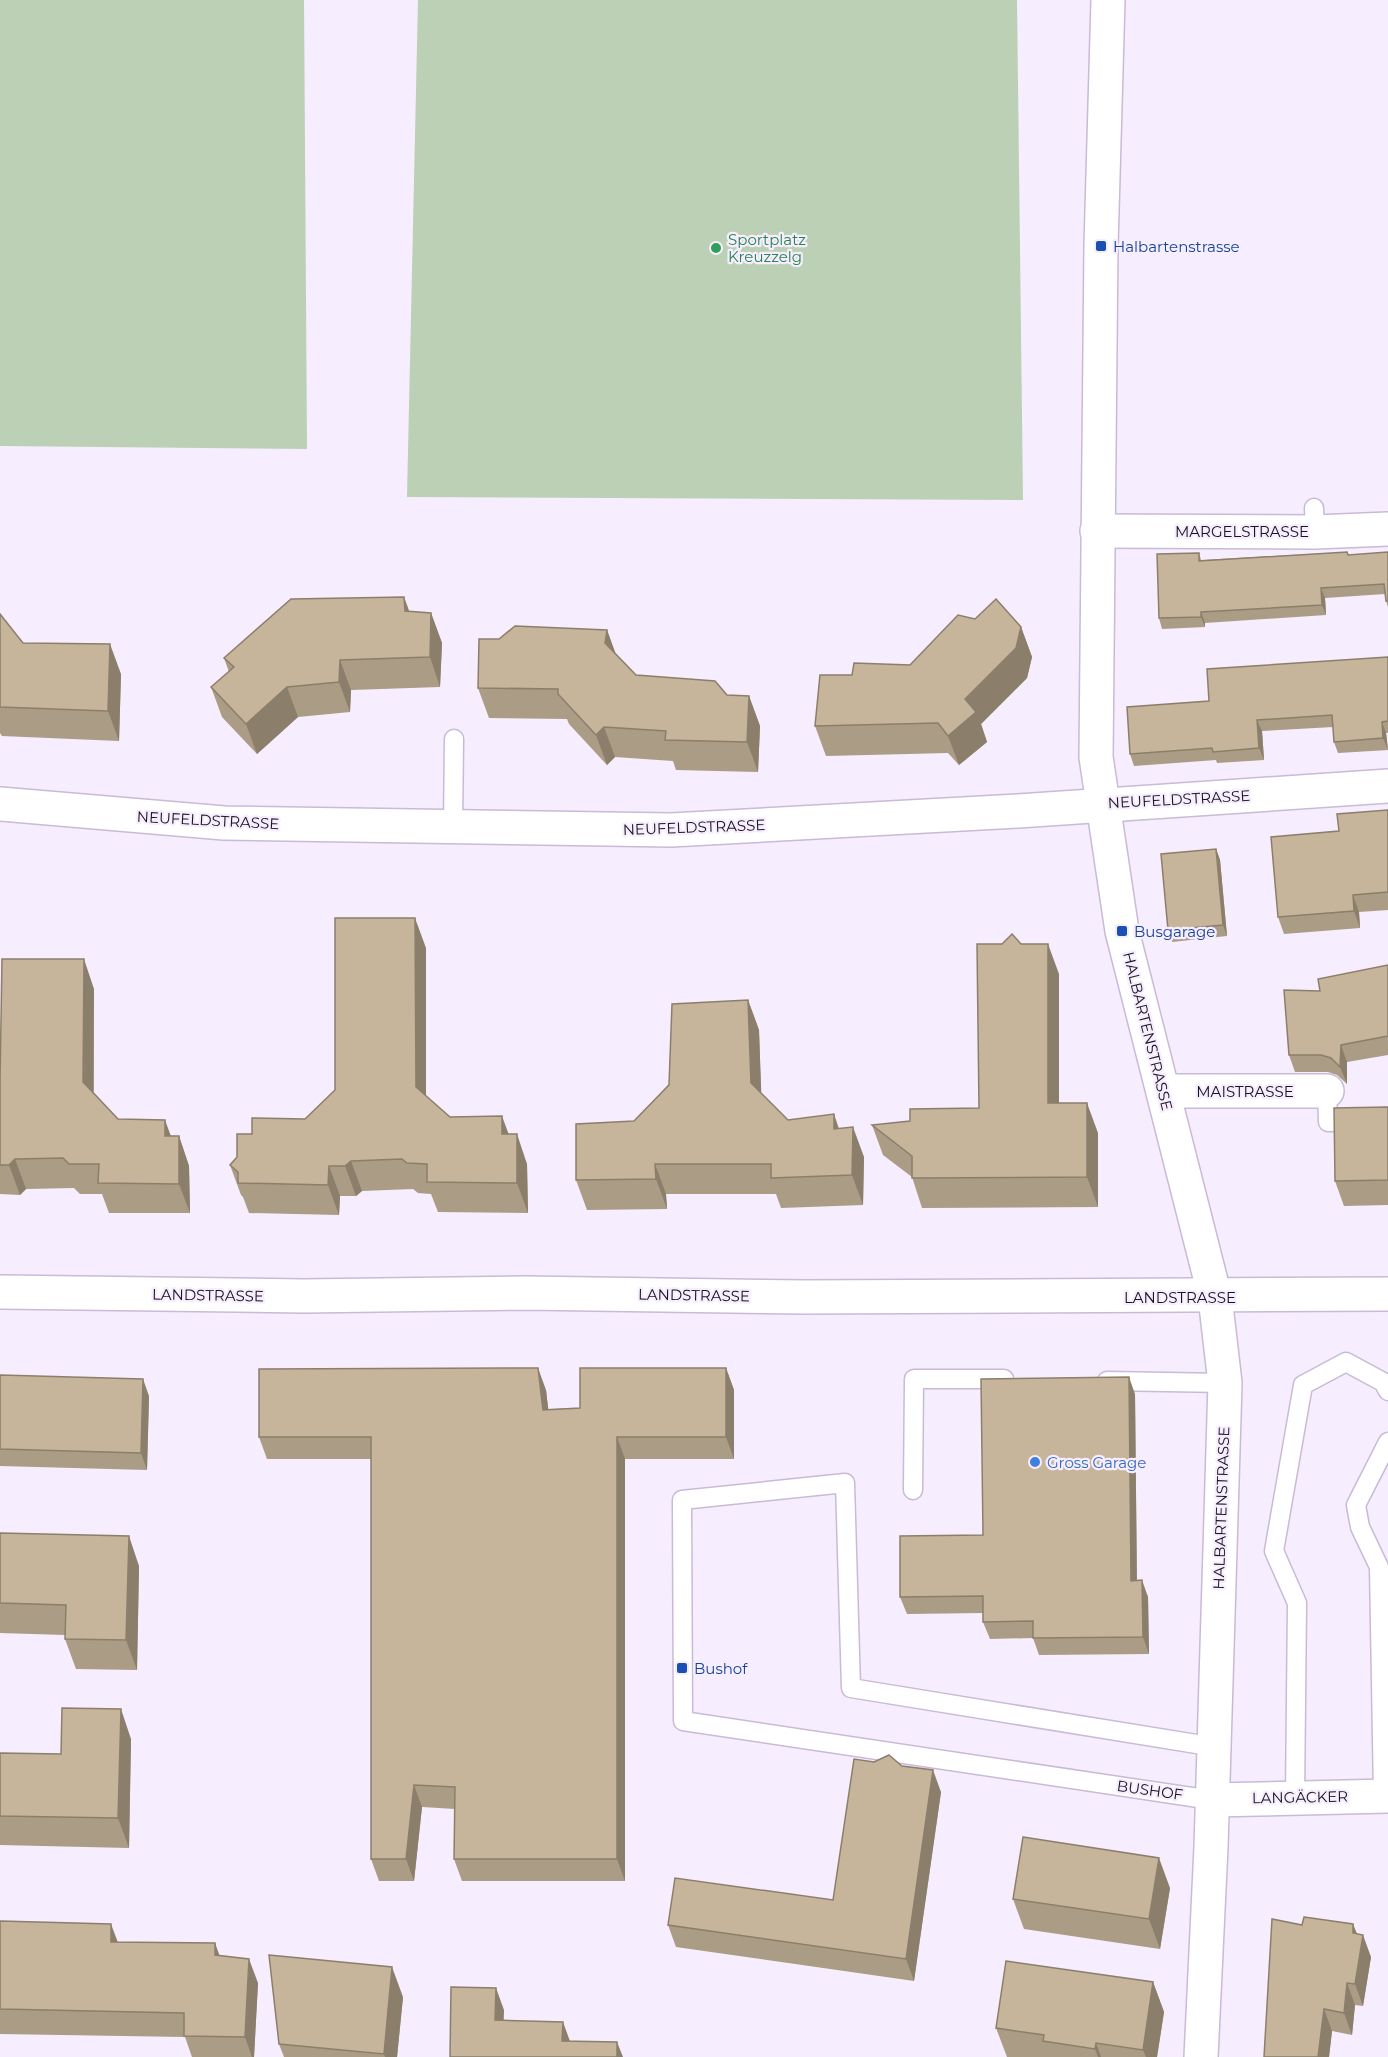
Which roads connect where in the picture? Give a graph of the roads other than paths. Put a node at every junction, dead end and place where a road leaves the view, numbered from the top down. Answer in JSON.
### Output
{"nodes":[{"id":1,"x":1108,"y":0,"type":"edge"},
{"id":2,"x":1388,"y":529,"type":"edge"},
{"id":3,"x":1097,"y":531,"type":"junction"},
{"id":4,"x":454,"y":738,"type":"dead end"},
{"id":5,"x":1388,"y":786,"type":"edge"},
{"id":6,"x":1103,"y":803,"type":"junction"},
{"id":7,"x":0,"y":804,"type":"edge"},
{"id":8,"x":453,"y":827,"type":"junction"},
{"id":9,"x":1163,"y":1091,"type":"junction"},
{"id":10,"x":1327,"y":1091,"type":"joint"},
{"id":11,"x":1388,"y":1121,"type":"edge"},
{"id":12,"x":0,"y":1292,"type":"edge"},
{"id":13,"x":1388,"y":1294,"type":"edge"},
{"id":14,"x":1215,"y":1297,"type":"junction"},
{"id":15,"x":1020,"y":1379,"type":"edge"},
{"id":16,"x":1090,"y":1380,"type":"edge"},
{"id":17,"x":1225,"y":1383,"type":"junction"},
{"id":18,"x":1388,"y":1391,"type":"edge"},
{"id":19,"x":1388,"y":1442,"type":"edge"},
{"id":20,"x":913,"y":1490,"type":"dead end"},
{"id":21,"x":1385,"y":1737,"type":"edge"},
{"id":22,"x":1215,"y":1747,"type":"junction"},
{"id":23,"x":1386,"y":1796,"type":"edge"},
{"id":24,"x":1295,"y":1797,"type":"junction"},
{"id":25,"x":1212,"y":1800,"type":"junction"},
{"id":26,"x":1202,"y":2057,"type":"edge"}],
"edges":[{"from":1,"to":3,"type":"street","name":"HALBARTENSTRASSE"},
{"from":2,"to":3,"type":"street","name":"MARGELSTRASSE"},
{"from":3,"to":6,"type":"street","name":"HALBARTENSTRASSE"},
{"from":4,"to":8,"type":"lane"},
{"from":5,"to":6,"type":"street","name":"NEUFELDSTRASSE"},
{"from":6,"to":8,"type":"street","name":"NEUFELDSTRASSE"},
{"from":6,"to":9,"type":"street","name":"HALBARTENSTRASSE"},
{"from":7,"to":8,"type":"street","name":"NEUFELDSTRASSE"},
{"from":9,"to":10,"type":"street","name":"MAISTRASSE"},
{"from":9,"to":14,"type":"street","name":"HALBARTENSTRASSE"},
{"from":10,"to":11,"type":"lane"},
{"from":12,"to":14,"type":"street","name":"LANDSTRASSE"},
{"from":13,"to":14,"type":"street","name":"LANDSTRASSE"},
{"from":14,"to":17,"type":"street","name":"HALBARTENSTRASSE"},
{"from":15,"to":20,"type":"lane"},
{"from":16,"to":17,"type":"lane"},
{"from":17,"to":22,"type":"street","name":"HALBARTENSTRASSE"},
{"from":18,"to":24,"type":"lane"},
{"from":19,"to":21,"type":"lane"},
{"from":21,"to":23,"type":"lane"},
{"from":22,"to":25,"type":"street","name":"HALBARTENSTRASSE"},
{"from":22,"to":25,"type":"lane","name":"BUSHOF"},
{"from":23,"to":24,"type":"street","name":"LANGÄCKER"},
{"from":24,"to":25,"type":"street","name":"LANGÄCKER"},
{"from":25,"to":26,"type":"street","name":"HALBARTENSTRASSE"}]}
